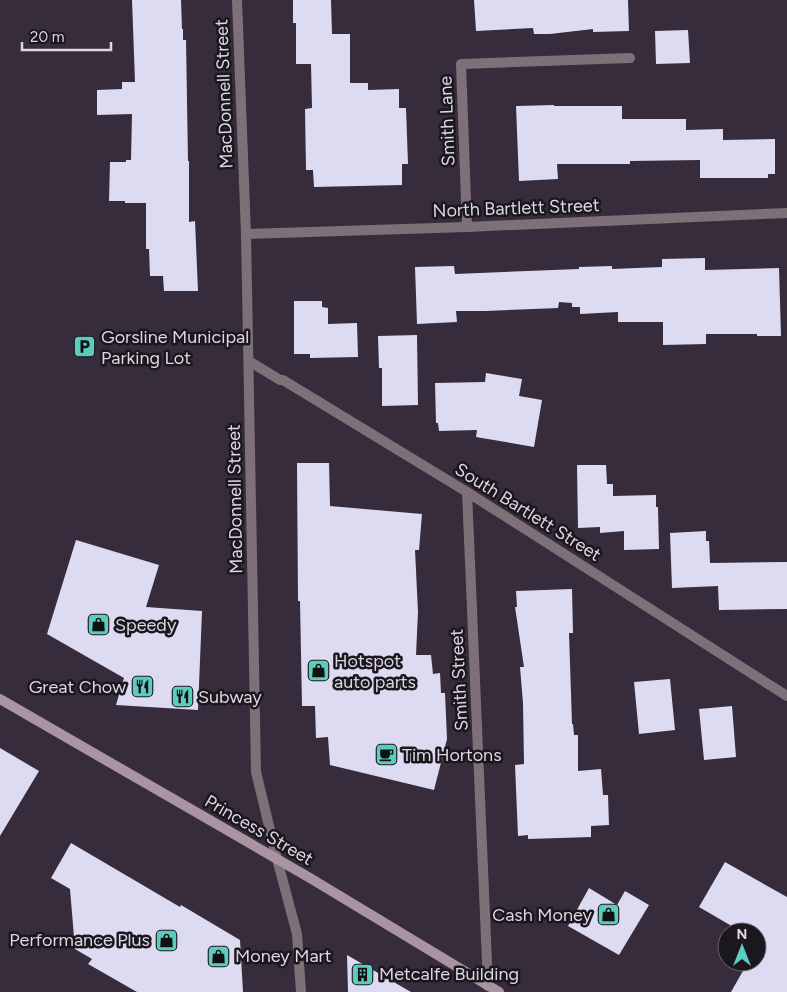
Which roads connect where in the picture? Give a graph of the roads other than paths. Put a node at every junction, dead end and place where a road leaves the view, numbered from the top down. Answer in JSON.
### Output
{"nodes":[{"id":1,"x":237,"y":0,"type":"edge"},
{"id":2,"x":630,"y":58,"type":"dead end"},
{"id":3,"x":787,"y":213,"type":"edge"},
{"id":4,"x":467,"y":227,"type":"junction"},
{"id":5,"x":246,"y":234,"type":"junction"},
{"id":6,"x":249,"y":361,"type":"junction"},
{"id":7,"x":467,"y":492,"type":"junction"},
{"id":8,"x":787,"y":696,"type":"edge"},
{"id":9,"x":0,"y":699,"type":"edge"},
{"id":10,"x":277,"y":859,"type":"junction"},
{"id":11,"x":488,"y":986,"type":"junction"},
{"id":12,"x":301,"y":992,"type":"edge"},
{"id":13,"x":499,"y":992,"type":"edge"}],
"edges":[{"from":1,"to":5,"type":"street","name":"MacDonnell Street"},
{"from":2,"to":4,"type":"street","name":"Smith Lane"},
{"from":3,"to":4,"type":"street","name":"North Bartlett Street"},
{"from":4,"to":5,"type":"street","name":"North Bartlett Street"},
{"from":5,"to":6,"type":"street","name":"MacDonnell Street"},
{"from":6,"to":7,"type":"street","name":"South Bartlett Street"},
{"from":6,"to":10,"type":"street","name":"MacDonnell Street"},
{"from":7,"to":8,"type":"street","name":"South Bartlett Street"},
{"from":7,"to":11,"type":"street","name":"Smith Street"},
{"from":9,"to":10,"type":"main road","name":"Princess Street"},
{"from":10,"to":11,"type":"main road","name":"Princess Street"},
{"from":10,"to":12,"type":"street","name":"MacDonnell Street"},
{"from":11,"to":13,"type":"main road","name":"Princess Street"}]}
